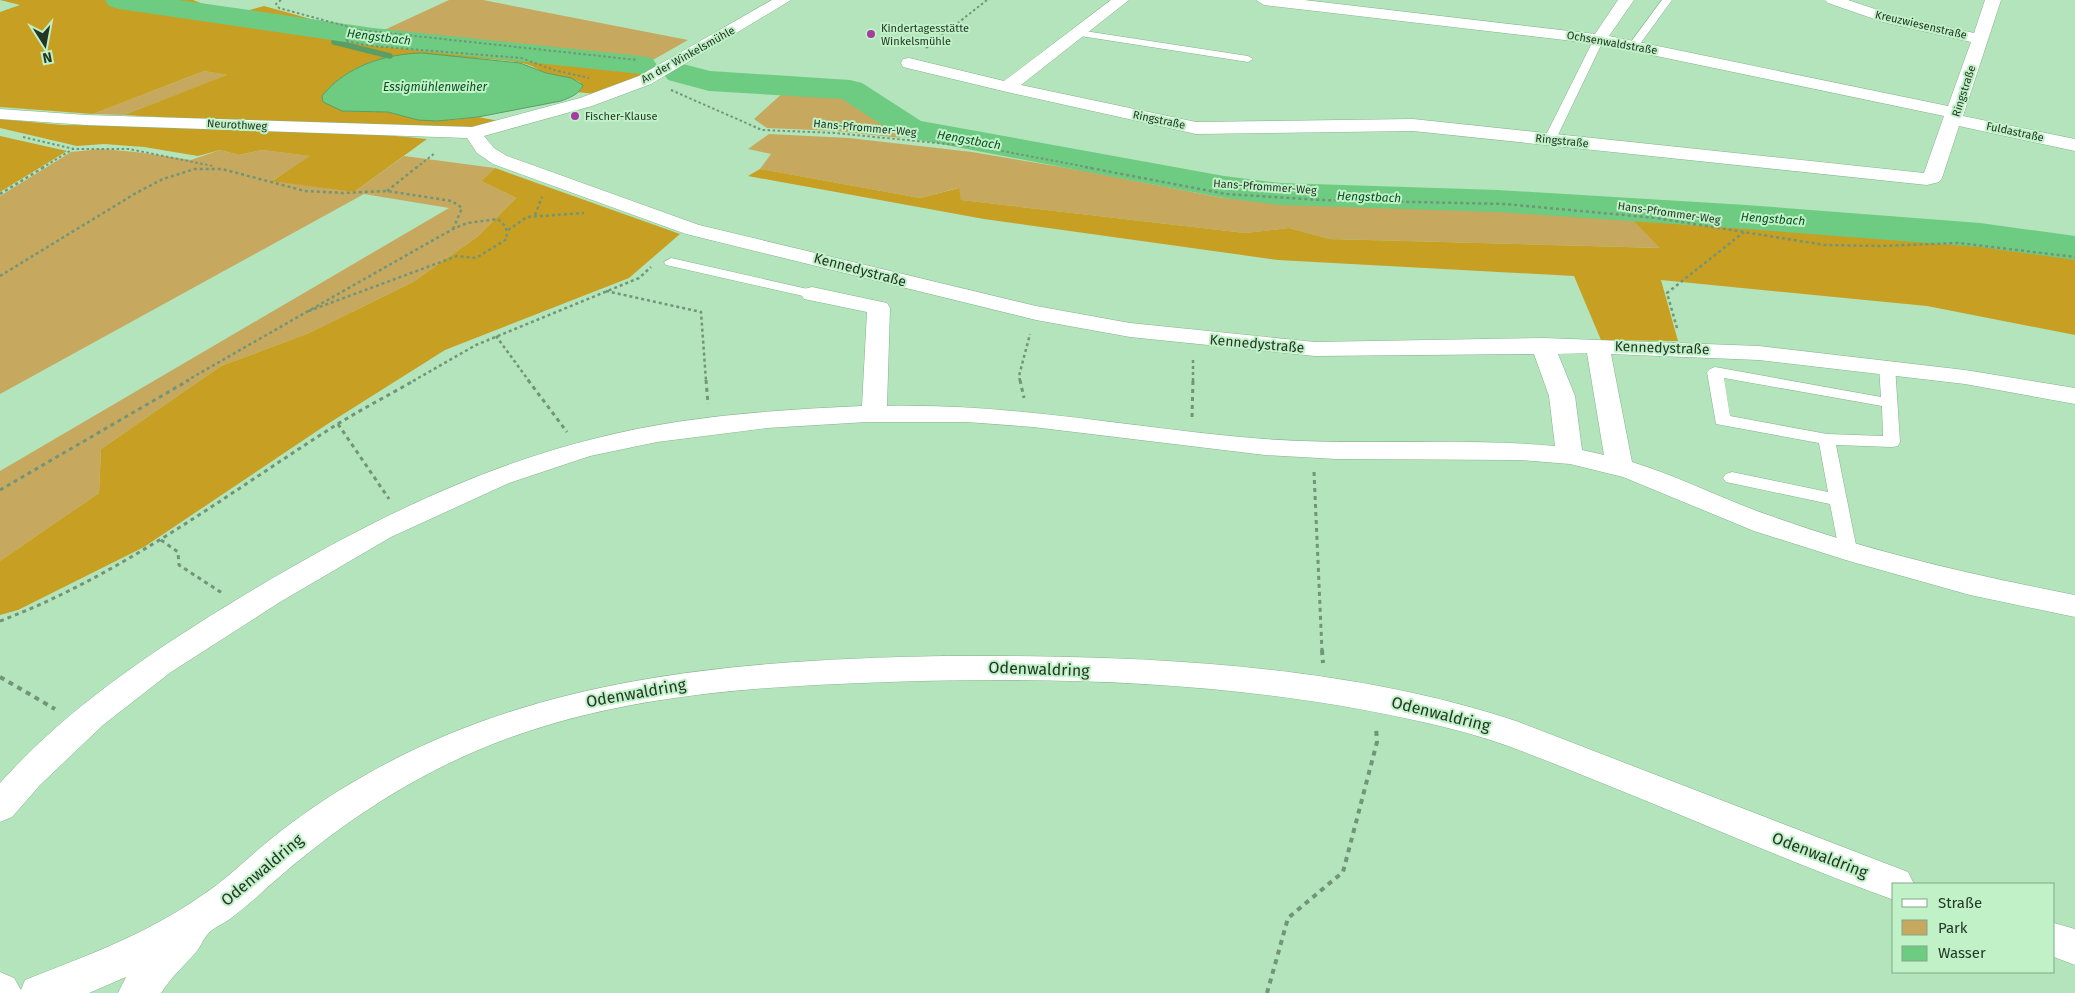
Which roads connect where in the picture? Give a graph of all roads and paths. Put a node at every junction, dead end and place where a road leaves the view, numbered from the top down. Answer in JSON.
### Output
{"nodes":[{"id":1,"x":281,"y":0,"type":"edge"},
{"id":2,"x":752,"y":0,"type":"edge"},
{"id":3,"x":987,"y":0,"type":"edge"},
{"id":4,"x":1121,"y":0,"type":"edge"},
{"id":5,"x":1264,"y":0,"type":"edge"},
{"id":6,"x":1626,"y":0,"type":"edge"},
{"id":7,"x":1668,"y":0,"type":"edge"},
{"id":8,"x":1833,"y":0,"type":"edge"},
{"id":9,"x":1993,"y":0,"type":"edge"},
{"id":10,"x":780,"y":2,"type":"edge"},
{"id":11,"x":359,"y":30,"type":"junction"},
{"id":12,"x":1078,"y":33,"type":"junction"},
{"id":13,"x":1599,"y":39,"type":"junction"},
{"id":14,"x":1981,"y":39,"type":"junction"},
{"id":15,"x":908,"y":40,"type":"dead end"},
{"id":16,"x":931,"y":44,"type":"junction"},
{"id":17,"x":1633,"y":46,"type":"junction"},
{"id":18,"x":1248,"y":59,"type":"dead end"},
{"id":19,"x":909,"y":63,"type":"joint"},
{"id":20,"x":668,"y":67,"type":"junction"},
{"id":21,"x":639,"y":82,"type":"junction"},
{"id":22,"x":1008,"y":87,"type":"junction"},
{"id":23,"x":0,"y":114,"type":"edge"},
{"id":24,"x":1955,"y":116,"type":"junction"},
{"id":25,"x":16,"y":136,"type":"dead end"},
{"id":26,"x":475,"y":137,"type":"junction"},
{"id":27,"x":1550,"y":139,"type":"junction"},
{"id":28,"x":2075,"y":145,"type":"edge"},
{"id":29,"x":74,"y":149,"type":"junction"},
{"id":30,"x":222,"y":169,"type":"junction"},
{"id":31,"x":387,"y":191,"type":"junction"},
{"id":32,"x":0,"y":194,"type":"edge"},
{"id":33,"x":611,"y":202,"type":"junction"},
{"id":34,"x":454,"y":229,"type":"junction"},
{"id":35,"x":508,"y":230,"type":"junction"},
{"id":36,"x":1744,"y":232,"type":"junction"},
{"id":37,"x":2075,"y":257,"type":"edge"},
{"id":38,"x":671,"y":262,"type":"dead end"},
{"id":39,"x":652,"y":266,"type":"dead end"},
{"id":40,"x":0,"y":276,"type":"edge"},
{"id":41,"x":606,"y":291,"type":"junction"},
{"id":42,"x":812,"y":294,"type":"joint"},
{"id":43,"x":306,"y":312,"type":"junction"},
{"id":44,"x":1036,"y":313,"type":"junction"},
{"id":45,"x":496,"y":336,"type":"junction"},
{"id":46,"x":1194,"y":338,"type":"junction"},
{"id":47,"x":1543,"y":346,"type":"junction"},
{"id":48,"x":1598,"y":346,"type":"junction"},
{"id":49,"x":1683,"y":348,"type":"junction"},
{"id":50,"x":1887,"y":366,"type":"junction"},
{"id":51,"x":2075,"y":396,"type":"edge"},
{"id":52,"x":1890,"y":403,"type":"junction"},
{"id":53,"x":874,"y":412,"type":"junction"},
{"id":54,"x":1028,"y":419,"type":"junction"},
{"id":55,"x":338,"y":424,"type":"junction"},
{"id":56,"x":710,"y":427,"type":"junction"},
{"id":57,"x":1827,"y":439,"type":"junction"},
{"id":58,"x":1191,"y":440,"type":"junction"},
{"id":59,"x":580,"y":450,"type":"junction"},
{"id":60,"x":1313,"y":451,"type":"junction"},
{"id":61,"x":1569,"y":455,"type":"junction"},
{"id":62,"x":1620,"y":468,"type":"junction"},
{"id":63,"x":1732,"y":478,"type":"dead end"},
{"id":64,"x":0,"y":490,"type":"edge"},
{"id":65,"x":1839,"y":500,"type":"junction"},
{"id":66,"x":403,"y":520,"type":"junction"},
{"id":67,"x":161,"y":540,"type":"junction"},
{"id":68,"x":1848,"y":550,"type":"junction"},
{"id":69,"x":2075,"y":606,"type":"edge"},
{"id":70,"x":245,"y":608,"type":"junction"},
{"id":71,"x":0,"y":621,"type":"edge"},
{"id":72,"x":0,"y":677,"type":"edge"},
{"id":73,"x":1324,"y":688,"type":"junction"},
{"id":74,"x":1373,"y":697,"type":"junction"},
{"id":75,"x":82,"y":725,"type":"junction"},
{"id":76,"x":0,"y":807,"type":"edge"},
{"id":77,"x":1893,"y":883,"type":"edge"},
{"id":78,"x":211,"y":912,"type":"junction"},
{"id":79,"x":2055,"y":940,"type":"edge"},
{"id":80,"x":2075,"y":948,"type":"edge"},
{"id":81,"x":39,"y":993,"type":"edge"},
{"id":82,"x":138,"y":993,"type":"edge"},
{"id":83,"x":1267,"y":993,"type":"edge"}],
"edges":[{"from":1,"to":11,"type":"path"},
{"from":2,"to":10,"type":"street"},
{"from":3,"to":16,"type":"path"},
{"from":4,"to":12,"type":"street"},
{"from":5,"to":13,"type":"street","name":"Ochsenwaldstraße"},
{"from":6,"to":13,"type":"street"},
{"from":7,"to":17,"type":"lane"},
{"from":8,"to":14,"type":"street","name":"Kreuzwiesenstraße"},
{"from":9,"to":14,"type":"street","name":"Ringstraße"},
{"from":10,"to":20,"type":"street","name":"An der Winkelsmühle"},
{"from":11,"to":20,"type":"path"},
{"from":11,"to":21,"type":"path","name":"Hans-Pfrommer-Weg"},
{"from":12,"to":18,"type":"lane"},
{"from":12,"to":22,"type":"street"},
{"from":13,"to":17,"type":"street","name":"Ochsenwaldstraße"},
{"from":13,"to":27,"type":"lane"},
{"from":14,"to":24,"type":"street","name":"Ringstraße"},
{"from":15,"to":16,"type":"path"},
{"from":16,"to":19,"type":"path"},
{"from":17,"to":24,"type":"street","name":"Ochsenwaldstraße"},
{"from":19,"to":22,"type":"street","name":"Ringstraße"},
{"from":20,"to":21,"type":"street","name":"An der Winkelsmühle"},
{"from":21,"to":26,"type":"street","name":"An der Winkelsmühle"},
{"from":21,"to":36,"type":"path","name":"Hans-Pfrommer-Weg"},
{"from":22,"to":27,"type":"street","name":"Ringstraße"},
{"from":23,"to":26,"type":"street","name":"Neurothweg"},
{"from":24,"to":27,"type":"street","name":"Ringstraße"},
{"from":24,"to":28,"type":"street","name":"Fuldastraße"},
{"from":25,"to":29,"type":"path"},
{"from":26,"to":31,"type":"path"},
{"from":26,"to":33,"type":"street","name":"Kennedystraße"},
{"from":29,"to":30,"type":"path"},
{"from":29,"to":32,"type":"path"},
{"from":30,"to":31,"type":"path"},
{"from":30,"to":40,"type":"path"},
{"from":31,"to":34,"type":"path"},
{"from":33,"to":35,"type":"path"},
{"from":33,"to":44,"type":"street","name":"Kennedystraße"},
{"from":34,"to":35,"type":"path"},
{"from":34,"to":43,"type":"path"},
{"from":35,"to":43,"type":"path"},
{"from":36,"to":37,"type":"path","name":"Hans-Pfrommer-Weg"},
{"from":36,"to":49,"type":"path"},
{"from":38,"to":42,"type":"lane"},
{"from":39,"to":41,"type":"path"},
{"from":41,"to":45,"type":"path"},
{"from":41,"to":56,"type":"path"},
{"from":42,"to":53,"type":"street"},
{"from":43,"to":64,"type":"path"},
{"from":44,"to":46,"type":"street","name":"Kennedystraße"},
{"from":44,"to":54,"type":"path"},
{"from":45,"to":55,"type":"path"},
{"from":45,"to":59,"type":"path"},
{"from":46,"to":47,"type":"street","name":"Kennedystraße"},
{"from":46,"to":58,"type":"path"},
{"from":47,"to":48,"type":"street","name":"Kennedystraße"},
{"from":47,"to":61,"type":"street"},
{"from":48,"to":49,"type":"street","name":"Kennedystraße"},
{"from":48,"to":62,"type":"street"},
{"from":49,"to":50,"type":"street","name":"Kennedystraße"},
{"from":50,"to":51,"type":"street","name":"Kennedystraße"},
{"from":50,"to":52,"type":"lane"},
{"from":52,"to":57,"type":"lane"},
{"from":52,"to":57,"type":"lane"},
{"from":53,"to":54,"type":"street"},
{"from":53,"to":56,"type":"street"},
{"from":54,"to":58,"type":"street"},
{"from":55,"to":66,"type":"path"},
{"from":55,"to":67,"type":"path"},
{"from":56,"to":59,"type":"street"},
{"from":57,"to":65,"type":"lane"},
{"from":58,"to":60,"type":"street"},
{"from":59,"to":66,"type":"street"},
{"from":60,"to":61,"type":"street"},
{"from":60,"to":73,"type":"path"},
{"from":61,"to":62,"type":"street"},
{"from":62,"to":68,"type":"street"},
{"from":63,"to":65,"type":"lane"},
{"from":65,"to":68,"type":"lane"},
{"from":66,"to":70,"type":"street"},
{"from":67,"to":70,"type":"path"},
{"from":67,"to":71,"type":"path"},
{"from":68,"to":69,"type":"street"},
{"from":70,"to":75,"type":"street"},
{"from":72,"to":75,"type":"path"},
{"from":73,"to":74,"type":"street","name":"Odenwaldring"},
{"from":73,"to":78,"type":"street","name":"Odenwaldring"},
{"from":74,"to":77,"type":"street","name":"Odenwaldring"},
{"from":74,"to":83,"type":"path"},
{"from":75,"to":76,"type":"street"},
{"from":78,"to":81,"type":"street","name":"Odenwaldring"},
{"from":78,"to":82,"type":"street","name":"Odenwaldring"},
{"from":79,"to":80,"type":"street"}]}
